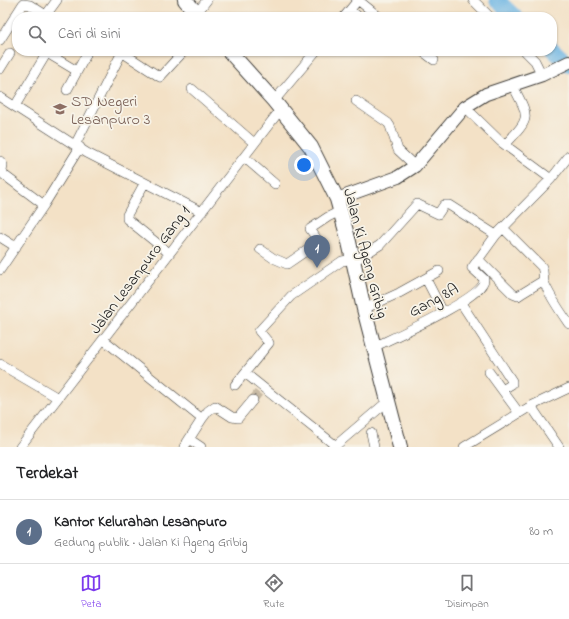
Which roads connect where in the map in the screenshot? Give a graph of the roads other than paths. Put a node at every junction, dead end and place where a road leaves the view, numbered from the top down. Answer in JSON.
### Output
{"nodes":[{"id":1,"x":57,"y":0,"type":"edge"},
{"id":2,"x":185,"y":0,"type":"edge"},
{"id":3,"x":207,"y":0,"type":"edge"},
{"id":4,"x":358,"y":0,"type":"edge"},
{"id":5,"x":473,"y":0,"type":"edge"},
{"id":6,"x":19,"y":12,"type":"edge"},
{"id":7,"x":41,"y":12,"type":"edge"},
{"id":8,"x":50,"y":12,"type":"edge"},
{"id":9,"x":195,"y":12,"type":"edge"},
{"id":10,"x":200,"y":12,"type":"edge"},
{"id":11,"x":349,"y":12,"type":"edge"},
{"id":12,"x":374,"y":12,"type":"edge"},
{"id":13,"x":485,"y":12,"type":"edge"},
{"id":14,"x":12,"y":22,"type":"edge"},
{"id":15,"x":0,"y":40,"type":"edge"},
{"id":16,"x":10,"y":53,"type":"dead end"},
{"id":17,"x":45,"y":56,"type":"edge"},
{"id":18,"x":53,"y":56,"type":"edge"},
{"id":19,"x":85,"y":56,"type":"edge"},
{"id":20,"x":119,"y":56,"type":"edge"},
{"id":21,"x":127,"y":56,"type":"edge"},
{"id":22,"x":179,"y":56,"type":"edge"},
{"id":23,"x":235,"y":56,"type":"edge"},
{"id":24,"x":312,"y":56,"type":"edge"},
{"id":25,"x":429,"y":56,"type":"edge"},
{"id":26,"x":530,"y":56,"type":"edge"},
{"id":27,"x":434,"y":60,"type":"dead end"},
{"id":28,"x":569,"y":62,"type":"edge"},
{"id":29,"x":0,"y":69,"type":"edge"},
{"id":30,"x":77,"y":71,"type":"junction"},
{"id":31,"x":543,"y":75,"type":"junction"},
{"id":32,"x":513,"y":86,"type":"junction"},
{"id":33,"x":67,"y":90,"type":"dead end"},
{"id":34,"x":192,"y":90,"type":"dead end"},
{"id":35,"x":0,"y":97,"type":"edge"},
{"id":36,"x":356,"y":101,"type":"dead end"},
{"id":37,"x":277,"y":105,"type":"junction"},
{"id":38,"x":15,"y":106,"type":"junction"},
{"id":39,"x":465,"y":107,"type":"junction"},
{"id":40,"x":254,"y":143,"type":"junction"},
{"id":41,"x":506,"y":145,"type":"junction"},
{"id":42,"x":77,"y":146,"type":"junction"},
{"id":43,"x":569,"y":156,"type":"edge"},
{"id":44,"x":244,"y":157,"type":"junction"},
{"id":45,"x":0,"y":161,"type":"edge"},
{"id":46,"x":415,"y":166,"type":"junction"},
{"id":47,"x":551,"y":179,"type":"junction"},
{"id":48,"x":144,"y":184,"type":"junction"},
{"id":49,"x":275,"y":184,"type":"dead end"},
{"id":50,"x":44,"y":205,"type":"junction"},
{"id":51,"x":338,"y":205,"type":"junction"},
{"id":52,"x":202,"y":212,"type":"junction"},
{"id":53,"x":500,"y":231,"type":"junction"},
{"id":54,"x":0,"y":237,"type":"edge"},
{"id":55,"x":16,"y":247,"type":"junction"},
{"id":56,"x":260,"y":249,"type":"dead end"},
{"id":57,"x":169,"y":253,"type":"junction"},
{"id":58,"x":353,"y":259,"type":"junction"},
{"id":59,"x":478,"y":259,"type":"junction"},
{"id":60,"x":1,"y":266,"type":"edge"},
{"id":61,"x":439,"y":271,"type":"dead end"},
{"id":62,"x":426,"y":279,"type":"junction"},
{"id":63,"x":544,"y":280,"type":"junction"},
{"id":64,"x":462,"y":303,"type":"junction"},
{"id":65,"x":364,"y":309,"type":"junction"},
{"id":66,"x":443,"y":312,"type":"junction"},
{"id":67,"x":569,"y":324,"type":"edge"},
{"id":68,"x":104,"y":340,"type":"junction"},
{"id":69,"x":374,"y":347,"type":"junction"},
{"id":70,"x":0,"y":364,"type":"edge"},
{"id":71,"x":489,"y":372,"type":"dead end"},
{"id":72,"x":245,"y":373,"type":"junction"},
{"id":73,"x":235,"y":385,"type":"dead end"},
{"id":74,"x":569,"y":388,"type":"edge"},
{"id":75,"x":502,"y":390,"type":"junction"},
{"id":76,"x":58,"y":398,"type":"junction"},
{"id":77,"x":253,"y":400,"type":"tunnel mouth"},
{"id":78,"x":388,"y":401,"type":"junction"},
{"id":79,"x":531,"y":406,"type":"junction"},
{"id":80,"x":519,"y":414,"type":"junction"},
{"id":81,"x":202,"y":419,"type":"junction"},
{"id":82,"x":371,"y":433,"type":"dead end"},
{"id":83,"x":189,"y":439,"type":"junction"},
{"id":84,"x":335,"y":446,"type":"edge"},
{"id":85,"x":468,"y":446,"type":"edge"},
{"id":86,"x":20,"y":447,"type":"edge"},
{"id":87,"x":184,"y":447,"type":"edge"},
{"id":88,"x":201,"y":447,"type":"edge"},
{"id":89,"x":374,"y":447,"type":"edge"},
{"id":90,"x":400,"y":447,"type":"edge"},
{"id":91,"x":559,"y":447,"type":"edge"}],
"edges":[{"from":1,"to":8,"type":"street"},
{"from":2,"to":9,"type":"main road"},
{"from":3,"to":10,"type":"street"},
{"from":4,"to":11,"type":"street"},
{"from":4,"to":12,"type":"street"},
{"from":5,"to":13,"type":"street"},
{"from":6,"to":7,"type":"street"},
{"from":14,"to":15,"type":"street"},
{"from":16,"to":29,"type":"street"},
{"from":17,"to":38,"type":"street"},
{"from":18,"to":30,"type":"street"},
{"from":19,"to":30,"type":"street"},
{"from":20,"to":42,"type":"street"},
{"from":21,"to":22,"type":"street"},
{"from":23,"to":37,"type":"main road","name":"Jalan Ki Ageng Gribig"},
{"from":24,"to":37,"type":"street","name":"Jalan Lesanpuro Gang 1"},
{"from":25,"to":27,"type":"street"},
{"from":26,"to":31,"type":"street"},
{"from":28,"to":31,"type":"street"},
{"from":30,"to":33,"type":"street"},
{"from":31,"to":32,"type":"street"},
{"from":32,"to":39,"type":"street"},
{"from":32,"to":41,"type":"street"},
{"from":34,"to":40,"type":"street"},
{"from":35,"to":38,"type":"street"},
{"from":36,"to":46,"type":"street"},
{"from":37,"to":40,"type":"street","name":"Jalan Lesanpuro Gang 1"},
{"from":37,"to":51,"type":"main road","name":"Jalan Ki Ageng Gribig"},
{"from":38,"to":42,"type":"street"},
{"from":39,"to":41,"type":"street"},
{"from":39,"to":46,"type":"street"},
{"from":40,"to":44,"type":"street","name":"Jalan Lesanpuro Gang 1"},
{"from":41,"to":47,"type":"street"},
{"from":42,"to":48,"type":"street"},
{"from":42,"to":50,"type":"street"},
{"from":43,"to":47,"type":"street"},
{"from":44,"to":49,"type":"street"},
{"from":44,"to":52,"type":"street","name":"Jalan Lesanpuro Gang 1"},
{"from":45,"to":50,"type":"street"},
{"from":46,"to":51,"type":"street"},
{"from":47,"to":53,"type":"street"},
{"from":48,"to":52,"type":"street"},
{"from":48,"to":57,"type":"street"},
{"from":50,"to":55,"type":"street"},
{"from":51,"to":56,"type":"street"},
{"from":51,"to":58,"type":"main road","name":"Jalan Ki Ageng Gribig"},
{"from":52,"to":57,"type":"street","name":"Jalan Lesanpuro Gang 1"},
{"from":53,"to":58,"type":"street"},
{"from":53,"to":59,"type":"street"},
{"from":53,"to":63,"type":"street"},
{"from":54,"to":55,"type":"street"},
{"from":55,"to":60,"type":"street"},
{"from":57,"to":68,"type":"street","name":"Jalan Lesanpuro Gang 1"},
{"from":58,"to":65,"type":"main road","name":"Jalan Ki Ageng Gribig"},
{"from":58,"to":72,"type":"street"},
{"from":59,"to":63,"type":"street"},
{"from":59,"to":64,"type":"street","name":"Gang 8A"},
{"from":61,"to":62,"type":"street"},
{"from":62,"to":65,"type":"street"},
{"from":62,"to":66,"type":"street"},
{"from":63,"to":67,"type":"street"},
{"from":64,"to":66,"type":"street","name":"Gang 8A"},
{"from":64,"to":75,"type":"street"},
{"from":65,"to":69,"type":"main road","name":"Jalan Ki Ageng Gribig"},
{"from":66,"to":69,"type":"street","name":"Gang 8A"},
{"from":68,"to":76,"type":"street","name":"Jalan Lesanpuro Gang 1"},
{"from":68,"to":81,"type":"street"},
{"from":69,"to":78,"type":"main road","name":"Jalan Ki Ageng Gribig"},
{"from":70,"to":76,"type":"street"},
{"from":71,"to":75,"type":"street"},
{"from":72,"to":73,"type":"street"},
{"from":72,"to":84,"type":"street"},
{"from":74,"to":79,"type":"street"},
{"from":75,"to":80,"type":"street"},
{"from":76,"to":86,"type":"street","name":"Jalan Lesanpuro Gang 1"},
{"from":77,"to":81,"type":"street"},
{"from":78,"to":84,"type":"street"},
{"from":78,"to":90,"type":"main road","name":"Jalan Ki Ageng Gribig"},
{"from":79,"to":80,"type":"street"},
{"from":79,"to":91,"type":"street"},
{"from":80,"to":85,"type":"street"},
{"from":81,"to":83,"type":"street"},
{"from":82,"to":89,"type":"street"},
{"from":83,"to":87,"type":"street"},
{"from":83,"to":88,"type":"street"}]}
